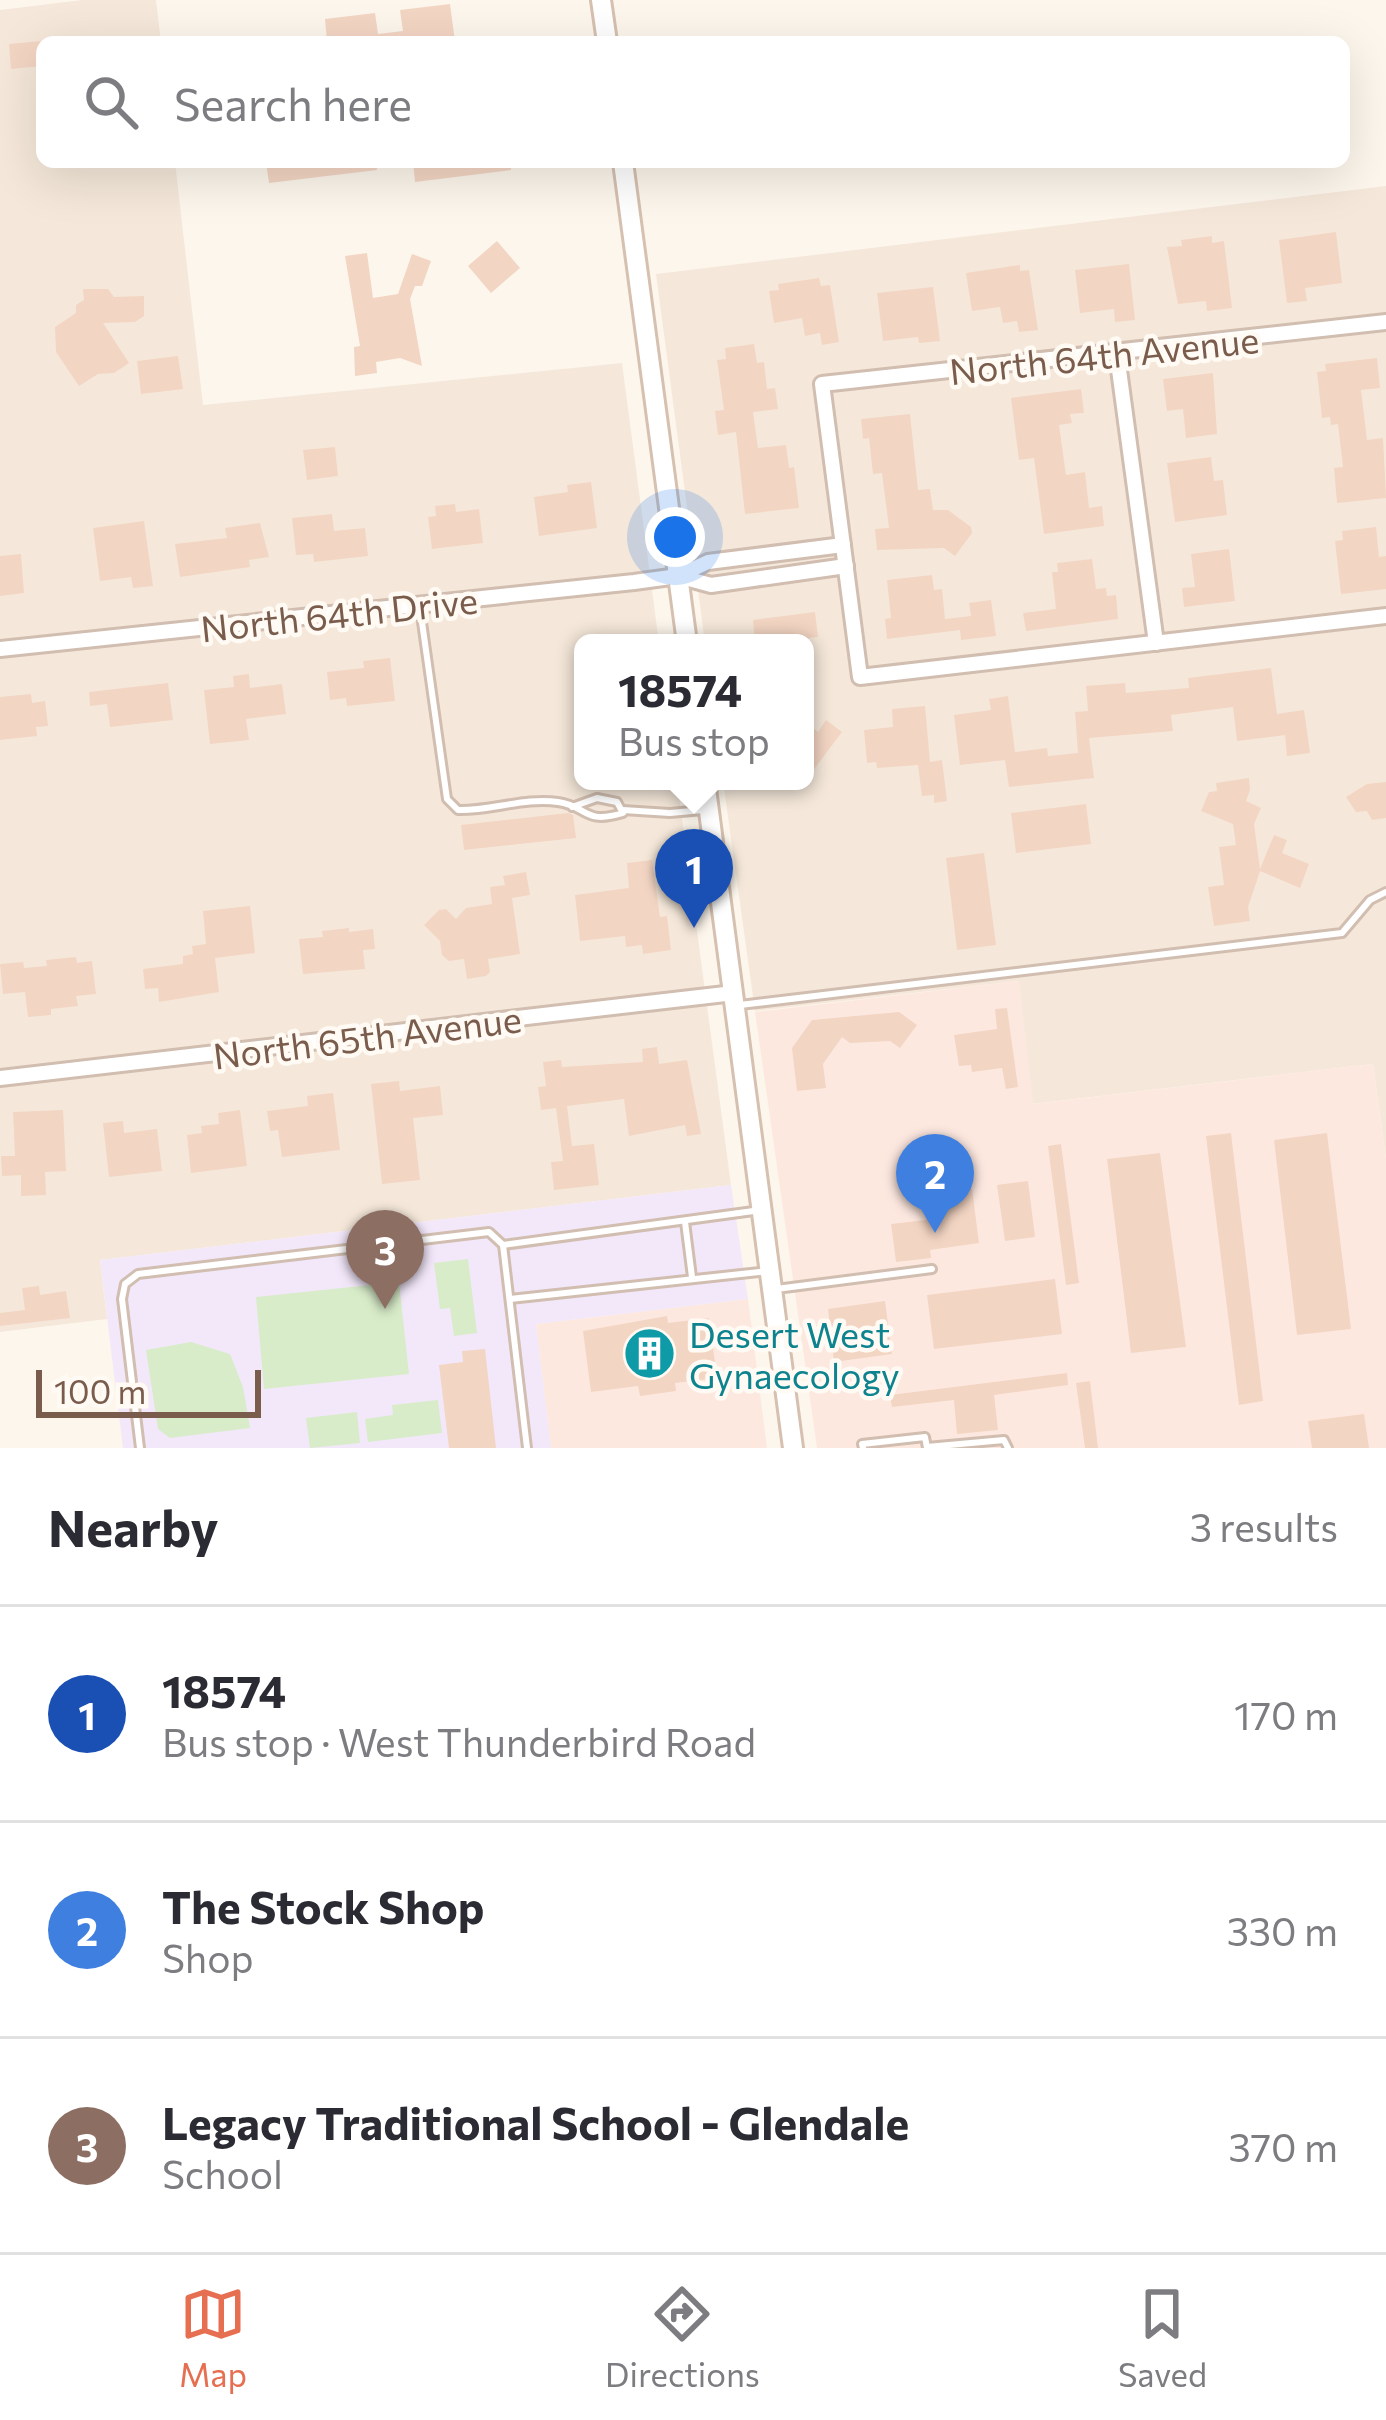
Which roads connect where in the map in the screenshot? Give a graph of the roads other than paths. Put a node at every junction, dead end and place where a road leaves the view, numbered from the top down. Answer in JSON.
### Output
{"nodes":[{"id":1,"x":602,"y":0,"type":"edge"},
{"id":2,"x":606,"y":36,"type":"edge"},
{"id":3,"x":624,"y":168,"type":"edge"},
{"id":4,"x":1386,"y":322,"type":"edge"},
{"id":5,"x":1117,"y":355,"type":"junction"},
{"id":6,"x":843,"y":545,"type":"junction"},
{"id":7,"x":773,"y":554,"type":"junction"},
{"id":8,"x":846,"y":566,"type":"junction"},
{"id":9,"x":776,"y":575,"type":"junction"},
{"id":10,"x":678,"y":576,"type":"junction"},
{"id":11,"x":420,"y":604,"type":"junction"},
{"id":12,"x":1386,"y":616,"type":"edge"},
{"id":13,"x":686,"y":634,"type":"edge"},
{"id":14,"x":1156,"y":643,"type":"junction"},
{"id":15,"x":0,"y":649,"type":"edge"},
{"id":16,"x":706,"y":790,"type":"edge"},
{"id":17,"x":572,"y":807,"type":"junction"},
{"id":18,"x":709,"y":809,"type":"junction"},
{"id":19,"x":623,"y":810,"type":"junction"},
{"id":20,"x":1386,"y":892,"type":"edge"},
{"id":21,"x":734,"y":999,"type":"junction"},
{"id":22,"x":0,"y":1078,"type":"edge"},
{"id":23,"x":762,"y":1210,"type":"junction"},
{"id":24,"x":685,"y":1222,"type":"junction"},
{"id":25,"x":503,"y":1245,"type":"junction"},
{"id":26,"x":932,"y":1269,"type":"dead end"},
{"id":27,"x":692,"y":1277,"type":"junction"},
{"id":28,"x":771,"y":1280,"type":"junction"},
{"id":29,"x":510,"y":1298,"type":"junction"},
{"id":30,"x":140,"y":1448,"type":"edge"},
{"id":31,"x":527,"y":1448,"type":"edge"},
{"id":32,"x":794,"y":1448,"type":"edge"},
{"id":33,"x":863,"y":1448,"type":"edge"},
{"id":34,"x":927,"y":1448,"type":"edge"},
{"id":35,"x":1008,"y":1448,"type":"edge"}],
"edges":[{"from":1,"to":2,"type":"main road"},
{"from":3,"to":10,"type":"main road"},
{"from":4,"to":5,"type":"street","name":"North 64th Avenue"},
{"from":5,"to":6,"type":"street","name":"North 64th Avenue"},
{"from":5,"to":14,"type":"street"},
{"from":6,"to":7,"type":"street","name":"North 64th Drive"},
{"from":6,"to":8,"type":"street"},
{"from":7,"to":9,"type":"street"},
{"from":7,"to":10,"type":"street","name":"North 64th Drive"},
{"from":8,"to":9,"type":"street","name":"North 64th Drive"},
{"from":8,"to":14,"type":"street"},
{"from":9,"to":10,"type":"street","name":"North 64th Drive"},
{"from":10,"to":11,"type":"street","name":"North 64th Drive"},
{"from":10,"to":13,"type":"main road"},
{"from":11,"to":15,"type":"street","name":"North 64th Drive"},
{"from":11,"to":17,"type":"lane"},
{"from":12,"to":14,"type":"street"},
{"from":16,"to":18,"type":"main road"},
{"from":17,"to":19,"type":"lane"},
{"from":17,"to":19,"type":"lane"},
{"from":18,"to":19,"type":"lane"},
{"from":18,"to":21,"type":"main road"},
{"from":20,"to":21,"type":"lane"},
{"from":21,"to":22,"type":"street","name":"North 65th Avenue"},
{"from":21,"to":23,"type":"main road"},
{"from":23,"to":24,"type":"lane"},
{"from":23,"to":28,"type":"main road"},
{"from":24,"to":25,"type":"lane"},
{"from":24,"to":27,"type":"lane"},
{"from":25,"to":29,"type":"lane"},
{"from":25,"to":30,"type":"lane"},
{"from":26,"to":28,"type":"lane"},
{"from":27,"to":28,"type":"lane"},
{"from":27,"to":29,"type":"lane"},
{"from":28,"to":32,"type":"main road"},
{"from":29,"to":31,"type":"lane"},
{"from":33,"to":34,"type":"lane"},
{"from":34,"to":35,"type":"lane"}]}
